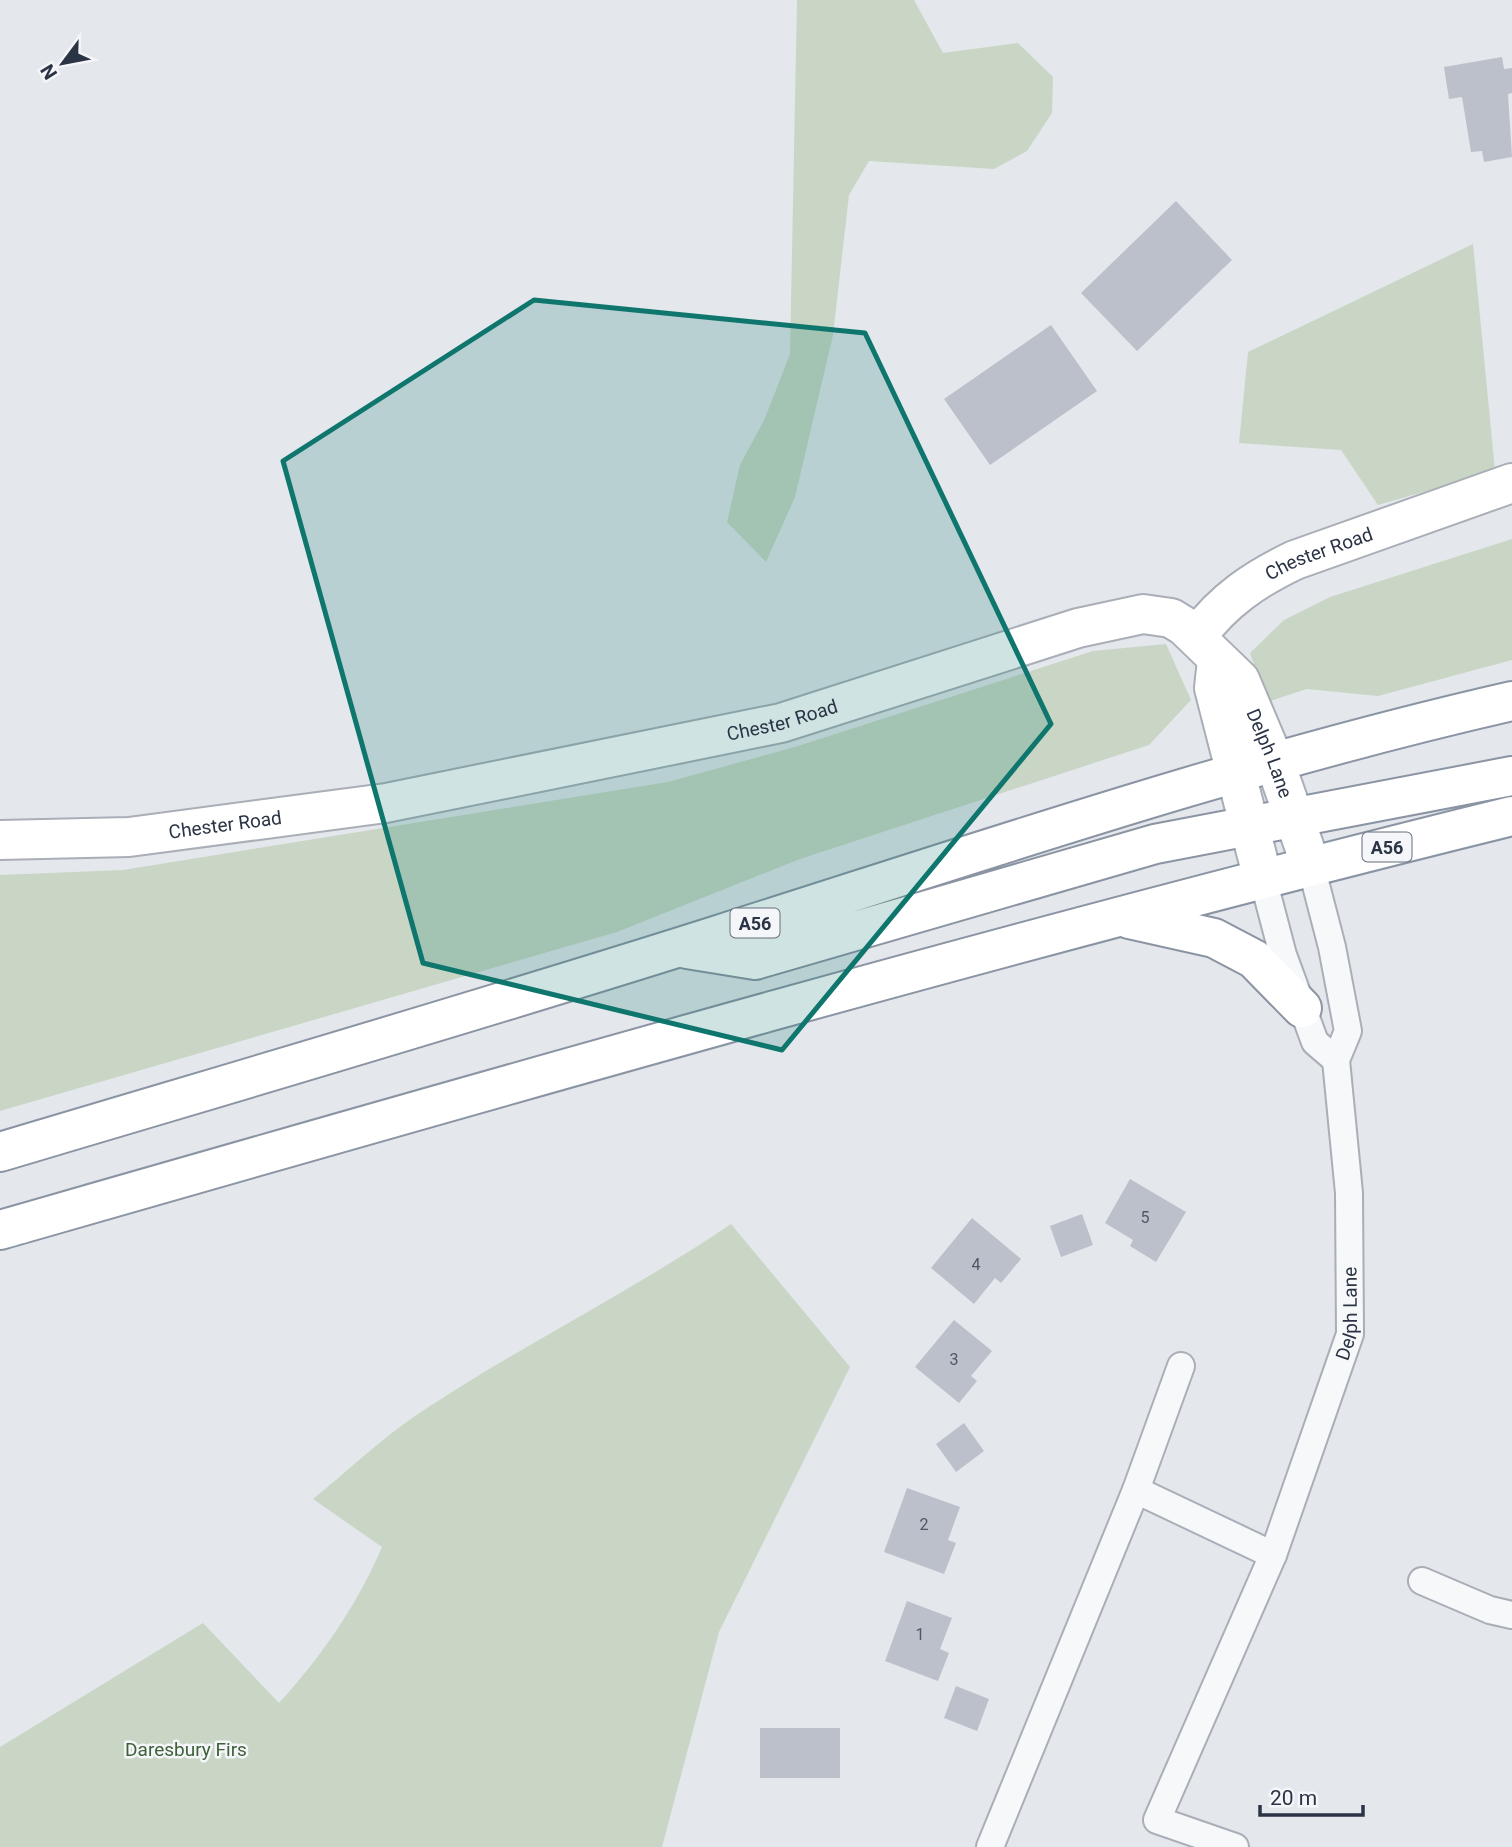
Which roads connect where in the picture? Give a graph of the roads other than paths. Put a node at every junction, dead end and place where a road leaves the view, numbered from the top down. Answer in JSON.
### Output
{"nodes":[{"id":1,"x":1512,"y":483,"type":"edge"},
{"id":2,"x":1207,"y":648,"type":"junction"},
{"id":3,"x":1512,"y":701,"type":"edge"},
{"id":4,"x":1275,"y":763,"type":"junction"},
{"id":5,"x":1235,"y":774,"type":"junction"},
{"id":6,"x":1512,"y":776,"type":"edge"},
{"id":7,"x":1512,"y":816,"type":"edge"},
{"id":8,"x":1294,"y":818,"type":"junction"},
{"id":9,"x":1250,"y":827,"type":"junction"},
{"id":10,"x":0,"y":840,"type":"edge"},
{"id":11,"x":1311,"y":866,"type":"junction"},
{"id":12,"x":1263,"y":879,"type":"junction"},
{"id":13,"x":1123,"y":918,"type":"junction"},
{"id":14,"x":678,"y":948,"type":"junction"},
{"id":15,"x":1302,"y":1008,"type":"junction"},
{"id":16,"x":1336,"y":1060,"type":"junction"},
{"id":17,"x":0,"y":1152,"type":"edge"},
{"id":18,"x":0,"y":1230,"type":"edge"},
{"id":19,"x":1181,"y":1366,"type":"dead end"},
{"id":20,"x":1136,"y":1490,"type":"junction"},
{"id":21,"x":1273,"y":1555,"type":"junction"},
{"id":22,"x":1422,"y":1581,"type":"dead end"},
{"id":23,"x":1512,"y":1615,"type":"edge"},
{"id":24,"x":990,"y":1847,"type":"edge"},
{"id":25,"x":1235,"y":1847,"type":"edge"}],
"edges":[{"from":1,"to":2,"type":"main road","name":"Chester Road"},
{"from":2,"to":4,"type":"main road","name":"Delph Lane"},
{"from":2,"to":5,"type":"main road","name":"Delph Lane"},
{"from":2,"to":10,"type":"main road","name":"Chester Road"},
{"from":3,"to":4,"type":"main road","number":"A56"},
{"from":4,"to":5,"type":"main road","number":"A56"},
{"from":4,"to":8,"type":"main road","name":"Delph Lane"},
{"from":5,"to":9,"type":"main road","name":"Delph Lane"},
{"from":5,"to":14,"type":"main road","number":"A56"},
{"from":6,"to":8,"type":"main road"},
{"from":7,"to":11,"type":"main road","number":"A56"},
{"from":8,"to":9,"type":"main road"},
{"from":8,"to":11,"type":"main road","name":"Delph Lane"},
{"from":9,"to":12,"type":"main road","name":"Delph Lane"},
{"from":9,"to":14,"type":"main road"},
{"from":11,"to":12,"type":"main road","number":"A56"},
{"from":11,"to":16,"type":"street","name":"Delph Lane"},
{"from":12,"to":13,"type":"main road","number":"A56"},
{"from":12,"to":15,"type":"street","name":"Delph Lane"},
{"from":13,"to":15,"type":"main road"},
{"from":13,"to":18,"type":"main road","number":"A56"},
{"from":14,"to":17,"type":"main road","number":"A56"},
{"from":15,"to":16,"type":"street","name":"Delph Lane"},
{"from":16,"to":21,"type":"street","name":"Delph Lane"},
{"from":19,"to":20,"type":"street"},
{"from":20,"to":21,"type":"street"},
{"from":20,"to":24,"type":"street"},
{"from":21,"to":25,"type":"street","name":"Delph Lane"},
{"from":22,"to":23,"type":"street"}]}
